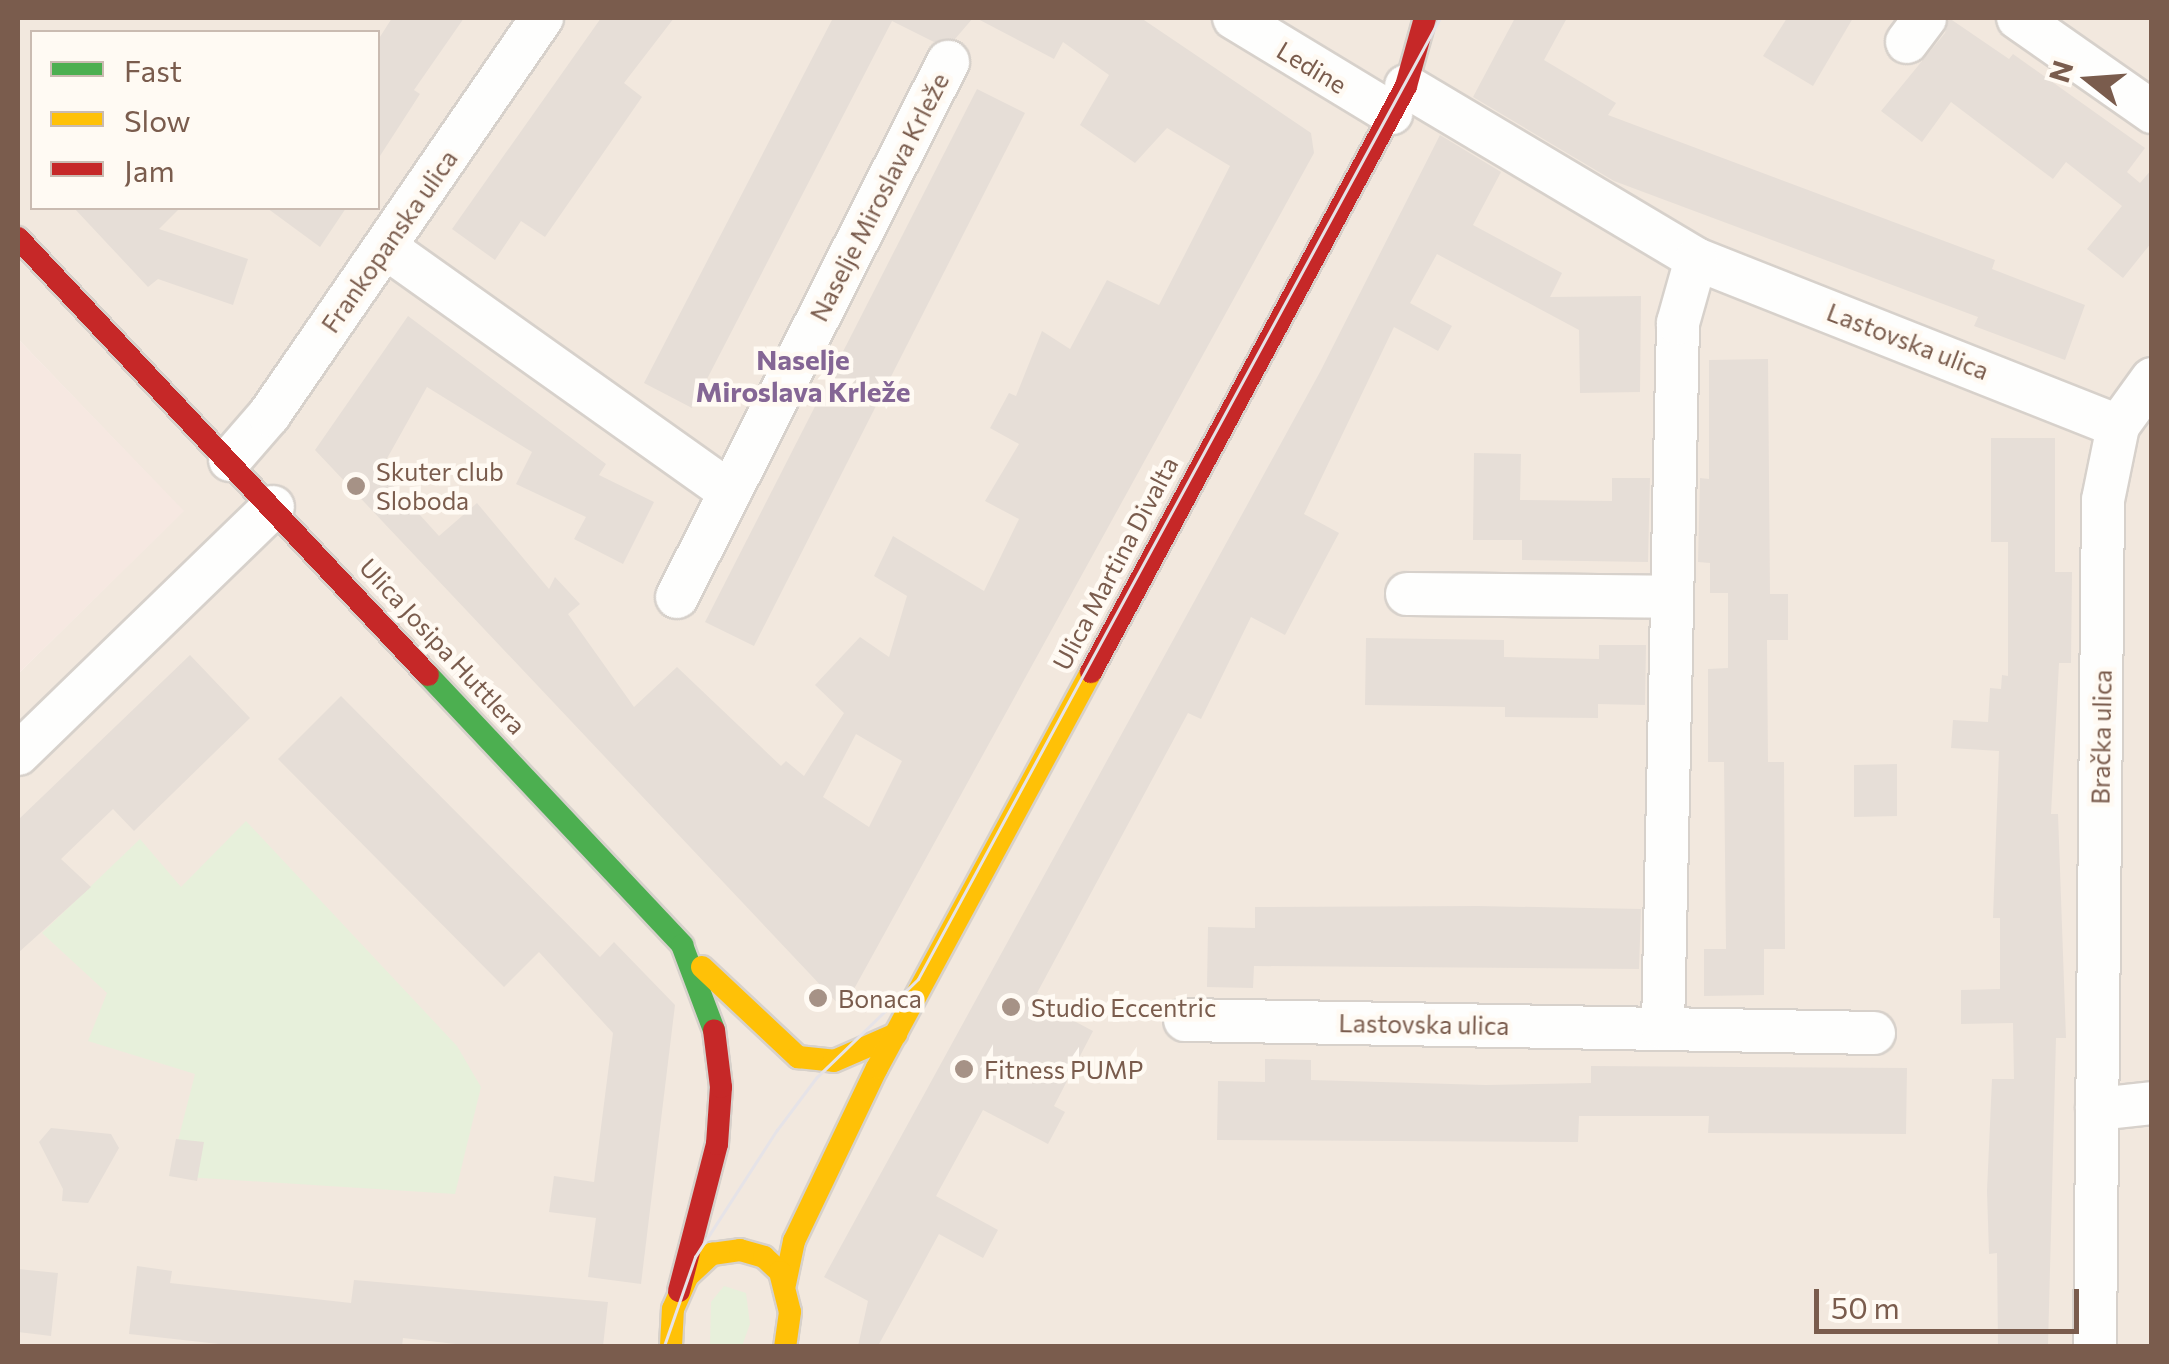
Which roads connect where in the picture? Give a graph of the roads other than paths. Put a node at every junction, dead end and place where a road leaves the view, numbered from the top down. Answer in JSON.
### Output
{"nodes":[{"id":1,"x":542,"y":18,"type":"edge"},
{"id":2,"x":1234,"y":18,"type":"edge"},
{"id":3,"x":1425,"y":18,"type":"edge"},
{"id":4,"x":2018,"y":18,"type":"edge"},
{"id":5,"x":1446,"y":47,"type":"dead end"},
{"id":6,"x":948,"y":62,"type":"dead end"},
{"id":7,"x":1398,"y":100,"type":"junction"},
{"id":8,"x":2152,"y":112,"type":"edge"},
{"id":9,"x":18,"y":238,"type":"edge"},
{"id":10,"x":385,"y":247,"type":"junction"},
{"id":11,"x":1696,"y":259,"type":"junction"},
{"id":12,"x":2152,"y":378,"type":"edge"},
{"id":13,"x":2118,"y":426,"type":"junction"},
{"id":14,"x":230,"y":460,"type":"junction"},
{"id":15,"x":730,"y":492,"type":"junction"},
{"id":16,"x":273,"y":507,"type":"junction"},
{"id":17,"x":1408,"y":594,"type":"dead end"},
{"id":18,"x":676,"y":597,"type":"dead end"},
{"id":19,"x":1672,"y":597,"type":"junction"},
{"id":20,"x":18,"y":754,"type":"edge"},
{"id":21,"x":682,"y":945,"type":"junction"},
{"id":22,"x":1185,"y":1020,"type":"dead end"},
{"id":23,"x":1664,"y":1028,"type":"junction"},
{"id":24,"x":1874,"y":1033,"type":"dead end"},
{"id":25,"x":896,"y":1034,"type":"junction"},
{"id":26,"x":877,"y":1068,"type":"junction"},
{"id":27,"x":2152,"y":1102,"type":"edge"},
{"id":28,"x":2097,"y":1108,"type":"junction"},
{"id":29,"x":718,"y":1144,"type":"junction"},
{"id":30,"x":801,"y":1164,"type":"dead end"},
{"id":31,"x":765,"y":1224,"type":"dead end"},
{"id":32,"x":748,"y":1249,"type":"junction"},
{"id":33,"x":785,"y":1284,"type":"junction"},
{"id":34,"x":680,"y":1291,"type":"junction"},
{"id":35,"x":671,"y":1346,"type":"edge"},
{"id":36,"x":785,"y":1346,"type":"edge"},
{"id":37,"x":2096,"y":1346,"type":"edge"}],
"edges":[{"from":1,"to":10,"type":"street","name":"Frankopanska ulica"},
{"from":2,"to":7,"type":"street","name":"Ledine"},
{"from":3,"to":7,"type":"street","name":"Ulica Martina Divalta"},
{"from":4,"to":8,"type":"street"},
{"from":5,"to":7,"type":"street","name":"Ulica Martina Divalta"},
{"from":6,"to":15,"type":"street","name":"Naselje Miroslava Krleže"},
{"from":7,"to":11,"type":"street","name":"Lastovska ulica"},
{"from":7,"to":25,"type":"street","name":"Ulica Martina Divalta"},
{"from":9,"to":14,"type":"street","name":"Ulica Josipa Huttlera"},
{"from":10,"to":14,"type":"street","name":"Frankopanska ulica"},
{"from":10,"to":15,"type":"street"},
{"from":11,"to":13,"type":"street","name":"Lastovska ulica"},
{"from":11,"to":19,"type":"street"},
{"from":12,"to":13,"type":"street","name":"Bračka ulica"},
{"from":13,"to":28,"type":"street","name":"Bračka ulica"},
{"from":14,"to":16,"type":"street","name":"Ulica Josipa Huttlera"},
{"from":15,"to":18,"type":"street","name":"Naselje Miroslava Krleže"},
{"from":16,"to":20,"type":"street"},
{"from":16,"to":21,"type":"street","name":"Ulica Josipa Huttlera"},
{"from":17,"to":19,"type":"street"},
{"from":19,"to":23,"type":"street"},
{"from":21,"to":25,"type":"street"},
{"from":21,"to":29,"type":"street","name":"Ulica Josipa Huttlera"},
{"from":22,"to":23,"type":"street","name":"Lastovska ulica"},
{"from":23,"to":24,"type":"street","name":"Lastovska ulica"},
{"from":25,"to":26,"type":"street","name":"Ulica Martina Divalta"},
{"from":26,"to":30,"type":"street","name":"Ulica Martina Divalta"},
{"from":26,"to":33,"type":"street","name":"Ulica Martina Divalta"},
{"from":27,"to":28,"type":"street"},
{"from":28,"to":37,"type":"street","name":"Bračka ulica"},
{"from":29,"to":32,"type":"street","name":"Ulica Josipa Huttlera"},
{"from":29,"to":34,"type":"street","name":"Ulica Josipa Huttlera"},
{"from":31,"to":32,"type":"street"},
{"from":32,"to":33,"type":"street","name":"Ulica Josipa Huttlera"},
{"from":32,"to":34,"type":"street"},
{"from":33,"to":36,"type":"street","name":"Ulica Martina Divalta"},
{"from":34,"to":35,"type":"street","name":"Ulica Josipa Huttlera"}]}
